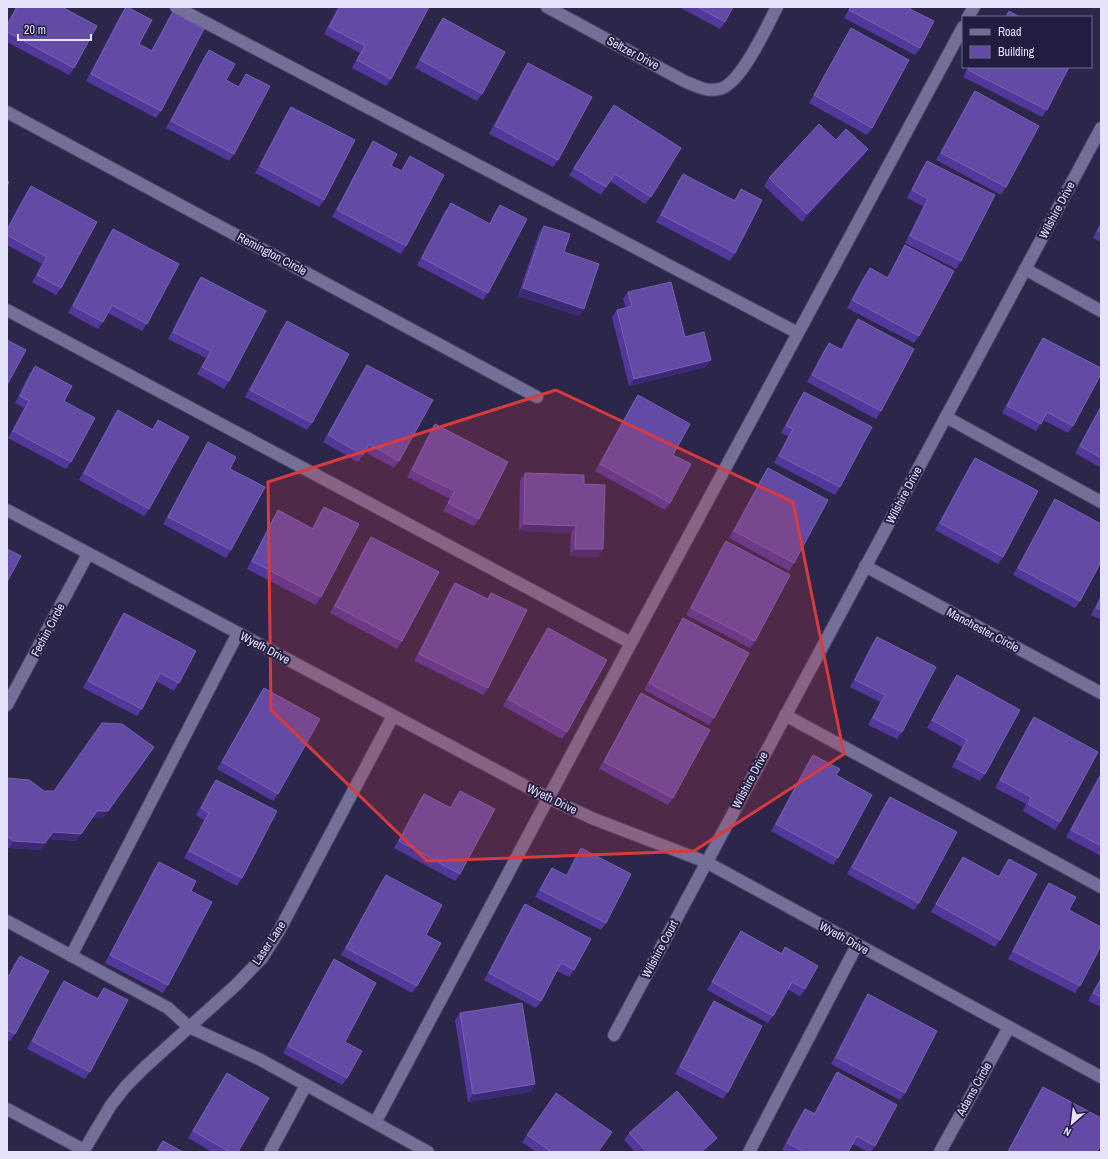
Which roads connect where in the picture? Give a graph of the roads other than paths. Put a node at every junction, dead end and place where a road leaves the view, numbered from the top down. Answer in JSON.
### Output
{"nodes":[{"id":1,"x":176,"y":7,"type":"edge"},
{"id":2,"x":547,"y":7,"type":"edge"},
{"id":3,"x":777,"y":7,"type":"edge"},
{"id":4,"x":974,"y":7,"type":"edge"},
{"id":5,"x":969,"y":16,"type":"edge"},
{"id":6,"x":962,"y":29,"type":"edge"},
{"id":7,"x":7,"y":112,"type":"edge"},
{"id":8,"x":1101,"y":128,"type":"edge"},
{"id":9,"x":1025,"y":269,"type":"junction"},
{"id":10,"x":7,"y":310,"type":"edge"},
{"id":11,"x":1101,"y":311,"type":"edge"},
{"id":12,"x":798,"y":333,"type":"junction"},
{"id":13,"x":537,"y":397,"type":"dead end"},
{"id":14,"x":946,"y":417,"type":"junction"},
{"id":15,"x":1101,"y":502,"type":"edge"},
{"id":16,"x":7,"y":510,"type":"edge"},
{"id":17,"x":88,"y":554,"type":"junction"},
{"id":18,"x":865,"y":566,"type":"junction"},
{"id":19,"x":238,"y":633,"type":"junction"},
{"id":20,"x":631,"y":643,"type":"junction"},
{"id":21,"x":1101,"y":694,"type":"edge"},
{"id":22,"x":7,"y":705,"type":"edge"},
{"id":23,"x":785,"y":715,"type":"junction"},
{"id":24,"x":393,"y":716,"type":"junction"},
{"id":25,"x":548,"y":798,"type":"junction"},
{"id":26,"x":706,"y":862,"type":"junction"},
{"id":27,"x":1101,"y":887,"type":"edge"},
{"id":28,"x":7,"y":921,"type":"edge"},
{"id":29,"x":857,"y":945,"type":"junction"},
{"id":30,"x":71,"y":956,"type":"junction"},
{"id":31,"x":189,"y":1027,"type":"junction"},
{"id":32,"x":1008,"y":1027,"type":"junction"},
{"id":33,"x":614,"y":1035,"type":"dead end"},
{"id":34,"x":1101,"y":1078,"type":"edge"},
{"id":35,"x":306,"y":1085,"type":"junction"},
{"id":36,"x":7,"y":1108,"type":"edge"},
{"id":37,"x":375,"y":1123,"type":"junction"},
{"id":38,"x":83,"y":1151,"type":"edge"},
{"id":39,"x":270,"y":1152,"type":"edge"},
{"id":40,"x":428,"y":1152,"type":"edge"},
{"id":41,"x":749,"y":1152,"type":"edge"},
{"id":42,"x":940,"y":1152,"type":"edge"}],
"edges":[{"from":1,"to":12,"type":"street"},
{"from":2,"to":3,"type":"street","name":"Seltzer Drive"},
{"from":4,"to":5,"type":"street"},
{"from":6,"to":12,"type":"street"},
{"from":7,"to":13,"type":"street","name":"Remington Circle"},
{"from":8,"to":9,"type":"street","name":"Wilshire Drive"},
{"from":9,"to":11,"type":"street"},
{"from":9,"to":14,"type":"street","name":"Wilshire Drive"},
{"from":10,"to":20,"type":"street"},
{"from":12,"to":20,"type":"street"},
{"from":14,"to":15,"type":"street"},
{"from":14,"to":18,"type":"street","name":"Wilshire Drive"},
{"from":16,"to":17,"type":"street","name":"Wyeth Drive"},
{"from":17,"to":19,"type":"street","name":"Wyeth Drive"},
{"from":17,"to":22,"type":"street","name":"Fechin Circle"},
{"from":18,"to":21,"type":"street","name":"Manchester Circle"},
{"from":18,"to":23,"type":"street","name":"Wilshire Drive"},
{"from":19,"to":24,"type":"street","name":"Wyeth Drive"},
{"from":19,"to":30,"type":"street"},
{"from":20,"to":25,"type":"street"},
{"from":23,"to":26,"type":"street","name":"Wilshire Drive"},
{"from":23,"to":27,"type":"street"},
{"from":24,"to":25,"type":"street","name":"Wyeth Drive"},
{"from":24,"to":31,"type":"street","name":"Laser Lane"},
{"from":25,"to":26,"type":"street","name":"Wyeth Drive"},
{"from":25,"to":37,"type":"street"},
{"from":26,"to":29,"type":"street","name":"Wyeth Drive"},
{"from":26,"to":33,"type":"street","name":"Wilshire Court"},
{"from":28,"to":30,"type":"street"},
{"from":29,"to":32,"type":"street","name":"Wyeth Drive"},
{"from":29,"to":41,"type":"street"},
{"from":30,"to":31,"type":"street"},
{"from":31,"to":35,"type":"street"},
{"from":31,"to":38,"type":"street","name":"Laser Lane"},
{"from":32,"to":34,"type":"street","name":"Wyeth Drive"},
{"from":32,"to":42,"type":"street","name":"Adams Circle"},
{"from":35,"to":37,"type":"street"},
{"from":35,"to":39,"type":"street"},
{"from":36,"to":38,"type":"street"},
{"from":37,"to":40,"type":"street"}]}
